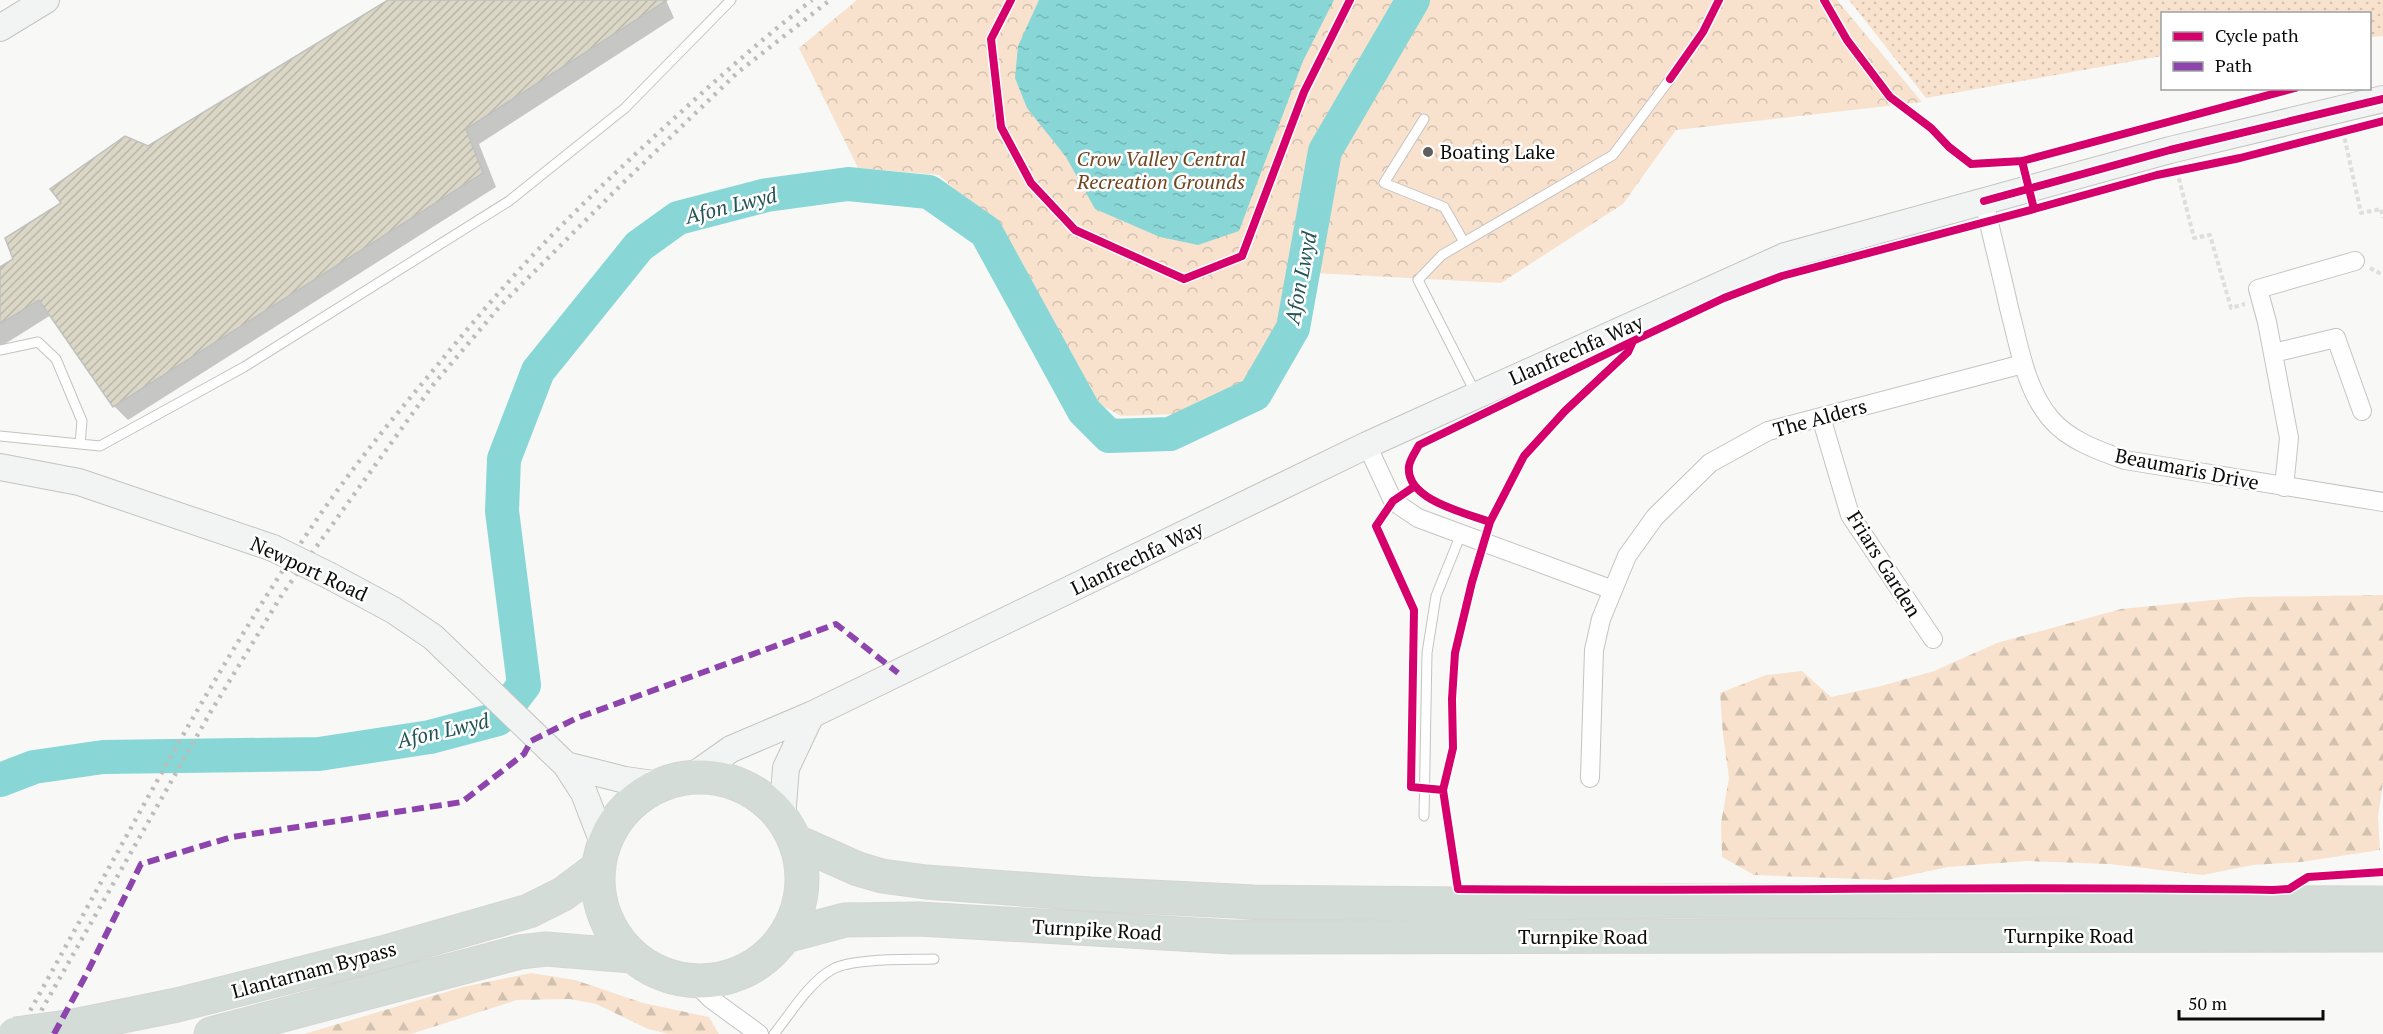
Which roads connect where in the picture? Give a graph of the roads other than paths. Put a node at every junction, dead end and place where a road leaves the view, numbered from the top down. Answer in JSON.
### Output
{"nodes":[{"id":1,"x":45,"y":0,"type":"edge"},
{"id":2,"x":731,"y":0,"type":"edge"},
{"id":3,"x":0,"y":28,"type":"edge"},
{"id":4,"x":1670,"y":79,"type":"dead end"},
{"id":5,"x":2383,"y":99,"type":"edge"},
{"id":6,"x":1424,"y":119,"type":"dead end"},
{"id":7,"x":1984,"y":201,"type":"junction"},
{"id":8,"x":1464,"y":242,"type":"junction"},
{"id":9,"x":2355,"y":261,"type":"dead end"},
{"id":10,"x":0,"y":350,"type":"edge"},
{"id":11,"x":2273,"y":353,"type":"junction"},
{"id":12,"x":2023,"y":364,"type":"junction"},
{"id":13,"x":1476,"y":394,"type":"junction"},
{"id":14,"x":2362,"y":411,"type":"dead end"},
{"id":15,"x":1821,"y":417,"type":"junction"},
{"id":16,"x":0,"y":436,"type":"edge"},
{"id":17,"x":81,"y":444,"type":"junction"},
{"id":18,"x":1367,"y":445,"type":"junction"},
{"id":19,"x":0,"y":467,"type":"edge"},
{"id":20,"x":2284,"y":487,"type":"junction"},
{"id":21,"x":2383,"y":502,"type":"edge"},
{"id":22,"x":1461,"y":534,"type":"junction"},
{"id":23,"x":1613,"y":590,"type":"junction"},
{"id":24,"x":1933,"y":639,"type":"dead end"},
{"id":25,"x":811,"y":715,"type":"junction"},
{"id":26,"x":566,"y":765,"type":"junction"},
{"id":27,"x":1590,"y":778,"type":"dead end"},
{"id":28,"x":675,"y":781,"type":"junction"},
{"id":29,"x":1424,"y":816,"type":"dead end"},
{"id":30,"x":788,"y":830,"type":"junction"},
{"id":31,"x":602,"y":856,"type":"junction"},
{"id":32,"x":2383,"y":903,"type":"edge"},
{"id":33,"x":2383,"y":935,"type":"edge"},
{"id":34,"x":785,"y":936,"type":"junction"},
{"id":35,"x":632,"y":956,"type":"junction"},
{"id":36,"x":934,"y":959,"type":"dead end"},
{"id":37,"x":693,"y":981,"type":"junction"},
{"id":38,"x":15,"y":1034,"type":"edge"},
{"id":39,"x":211,"y":1034,"type":"edge"},
{"id":40,"x":759,"y":1034,"type":"edge"},
{"id":41,"x":774,"y":1034,"type":"edge"}],
"edges":[{"from":1,"to":3,"type":"street"},
{"from":2,"to":17,"type":"lane"},
{"from":4,"to":8,"type":"lane"},
{"from":5,"to":7,"type":"street","name":"Llanfrechfa Way"},
{"from":6,"to":8,"type":"lane"},
{"from":7,"to":12,"type":"street","name":"Beaumaris Drive"},
{"from":7,"to":13,"type":"street","name":"Llanfrechfa Way"},
{"from":8,"to":13,"type":"lane"},
{"from":9,"to":11,"type":"street"},
{"from":10,"to":17,"type":"lane"},
{"from":11,"to":14,"type":"street"},
{"from":11,"to":20,"type":"street"},
{"from":12,"to":15,"type":"street","name":"The Alders"},
{"from":12,"to":20,"type":"street","name":"Beaumaris Drive"},
{"from":13,"to":18,"type":"street","name":"Llanfrechfa Way"},
{"from":15,"to":23,"type":"street","name":"The Alders"},
{"from":15,"to":24,"type":"street","name":"Friars Garden"},
{"from":16,"to":17,"type":"lane"},
{"from":18,"to":22,"type":"street"},
{"from":18,"to":25,"type":"street","name":"Llanfrechfa Way"},
{"from":19,"to":26,"type":"street","name":"Newport Road","bridge":true},
{"from":20,"to":21,"type":"street","name":"Beaumaris Drive"},
{"from":22,"to":23,"type":"street"},
{"from":22,"to":29,"type":"lane"},
{"from":23,"to":27,"type":"street","name":"The Alders"},
{"from":25,"to":28,"type":"street","name":"Llanfrechfa Way"},
{"from":25,"to":30,"type":"street"},
{"from":26,"to":28,"type":"street"},
{"from":26,"to":31,"type":"street","name":"Newport Road"},
{"from":28,"to":30,"type":"highway"},
{"from":28,"to":31,"type":"highway"},
{"from":30,"to":32,"type":"highway","name":"Turnpike Road"},
{"from":30,"to":34,"type":"highway"},
{"from":31,"to":35,"type":"highway"},
{"from":31,"to":38,"type":"highway","name":"Llantarnam Bypass","bridge":true},
{"from":33,"to":34,"type":"highway","name":"Turnpike Road"},
{"from":34,"to":37,"type":"highway"},
{"from":35,"to":37,"type":"highway"},
{"from":35,"to":39,"type":"highway","name":"Llantarnam Bypass"},
{"from":36,"to":41,"type":"lane"},
{"from":37,"to":40,"type":"street"}]}
